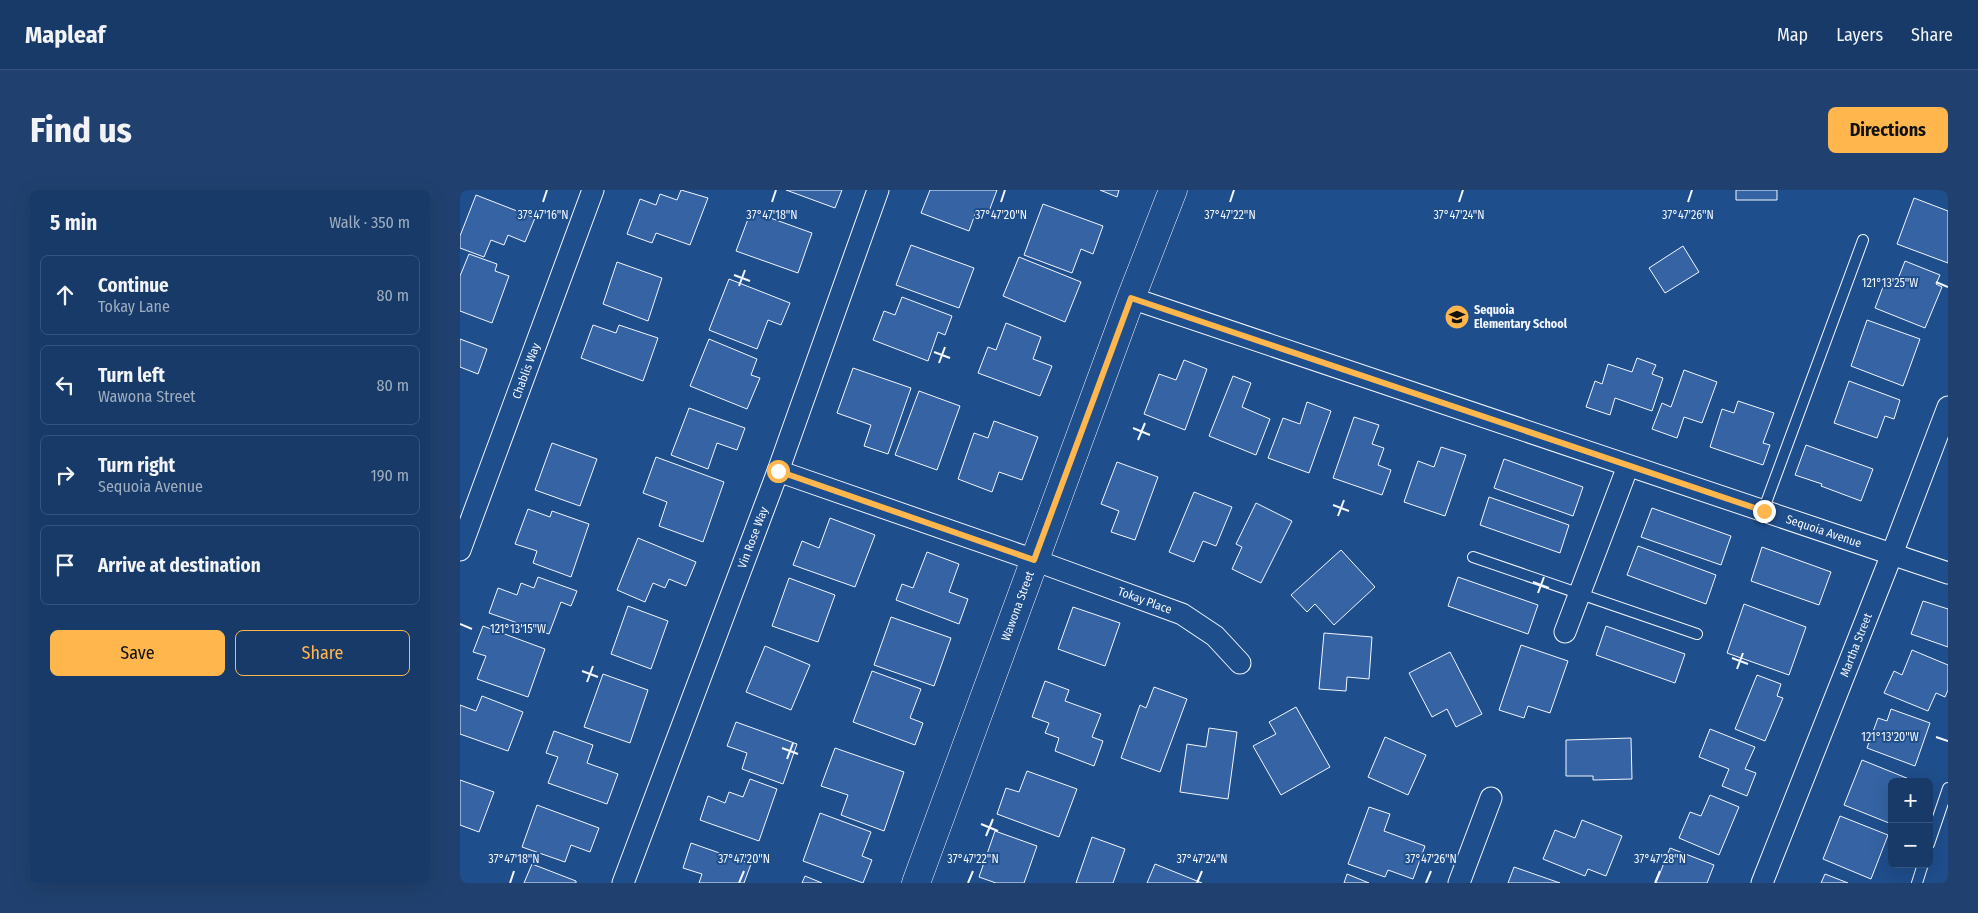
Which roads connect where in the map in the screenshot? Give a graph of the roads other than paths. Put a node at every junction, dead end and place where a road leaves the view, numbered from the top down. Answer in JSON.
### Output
{"nodes":[{"id":1,"x":593,"y":190,"type":"edge"},
{"id":2,"x":878,"y":190,"type":"edge"},
{"id":3,"x":1173,"y":190,"type":"edge"},
{"id":4,"x":1864,"y":240,"type":"dead end"},
{"id":5,"x":1131,"y":298,"type":"junction"},
{"id":6,"x":1948,"y":406,"type":"edge"},
{"id":7,"x":1628,"y":466,"type":"junction"},
{"id":8,"x":778,"y":471,"type":"junction"},
{"id":9,"x":1764,"y":511,"type":"junction"},
{"id":10,"x":460,"y":550,"type":"edge"},
{"id":11,"x":1892,"y":554,"type":"junction"},
{"id":12,"x":1473,"y":558,"type":"dead end"},
{"id":13,"x":1034,"y":560,"type":"junction"},
{"id":14,"x":1948,"y":573,"type":"edge"},
{"id":15,"x":1579,"y":594,"type":"junction"},
{"id":16,"x":1565,"y":632,"type":"dead end"},
{"id":17,"x":1697,"y":634,"type":"dead end"},
{"id":18,"x":1240,"y":663,"type":"dead end"},
{"id":19,"x":1948,"y":788,"type":"edge"},
{"id":20,"x":1491,"y":798,"type":"dead end"},
{"id":21,"x":1933,"y":832,"type":"edge"},
{"id":22,"x":1922,"y":868,"type":"edge"},
{"id":23,"x":623,"y":883,"type":"edge"},
{"id":24,"x":916,"y":883,"type":"edge"},
{"id":25,"x":1459,"y":883,"type":"edge"},
{"id":26,"x":1762,"y":883,"type":"edge"},
{"id":27,"x":1917,"y":883,"type":"edge"}],
"edges":[{"from":1,"to":10,"type":"street","name":"Chablis Way"},
{"from":2,"to":8,"type":"street","name":"Vin Rose Way"},
{"from":3,"to":5,"type":"street","name":"Wawona Street"},
{"from":4,"to":9,"type":"lane"},
{"from":5,"to":7,"type":"street","name":"Sequoia Avenue"},
{"from":5,"to":13,"type":"street","name":"Wawona Street"},
{"from":6,"to":11,"type":"street","name":"Martha Street"},
{"from":7,"to":9,"type":"street","name":"Sequoia Avenue"},
{"from":7,"to":15,"type":"street"},
{"from":8,"to":13,"type":"street","name":"Tokay Place"},
{"from":8,"to":23,"type":"street","name":"Vin Rose Way"},
{"from":9,"to":11,"type":"street","name":"Sequoia Avenue"},
{"from":11,"to":14,"type":"street","name":"Sequoia Avenue"},
{"from":11,"to":26,"type":"street","name":"Martha Street"},
{"from":12,"to":15,"type":"lane"},
{"from":13,"to":18,"type":"street","name":"Tokay Place"},
{"from":13,"to":24,"type":"street","name":"Wawona Street"},
{"from":15,"to":16,"type":"street"},
{"from":15,"to":17,"type":"lane"},
{"from":19,"to":21,"type":"lane"},
{"from":20,"to":25,"type":"street"},
{"from":22,"to":27,"type":"lane"}]}
